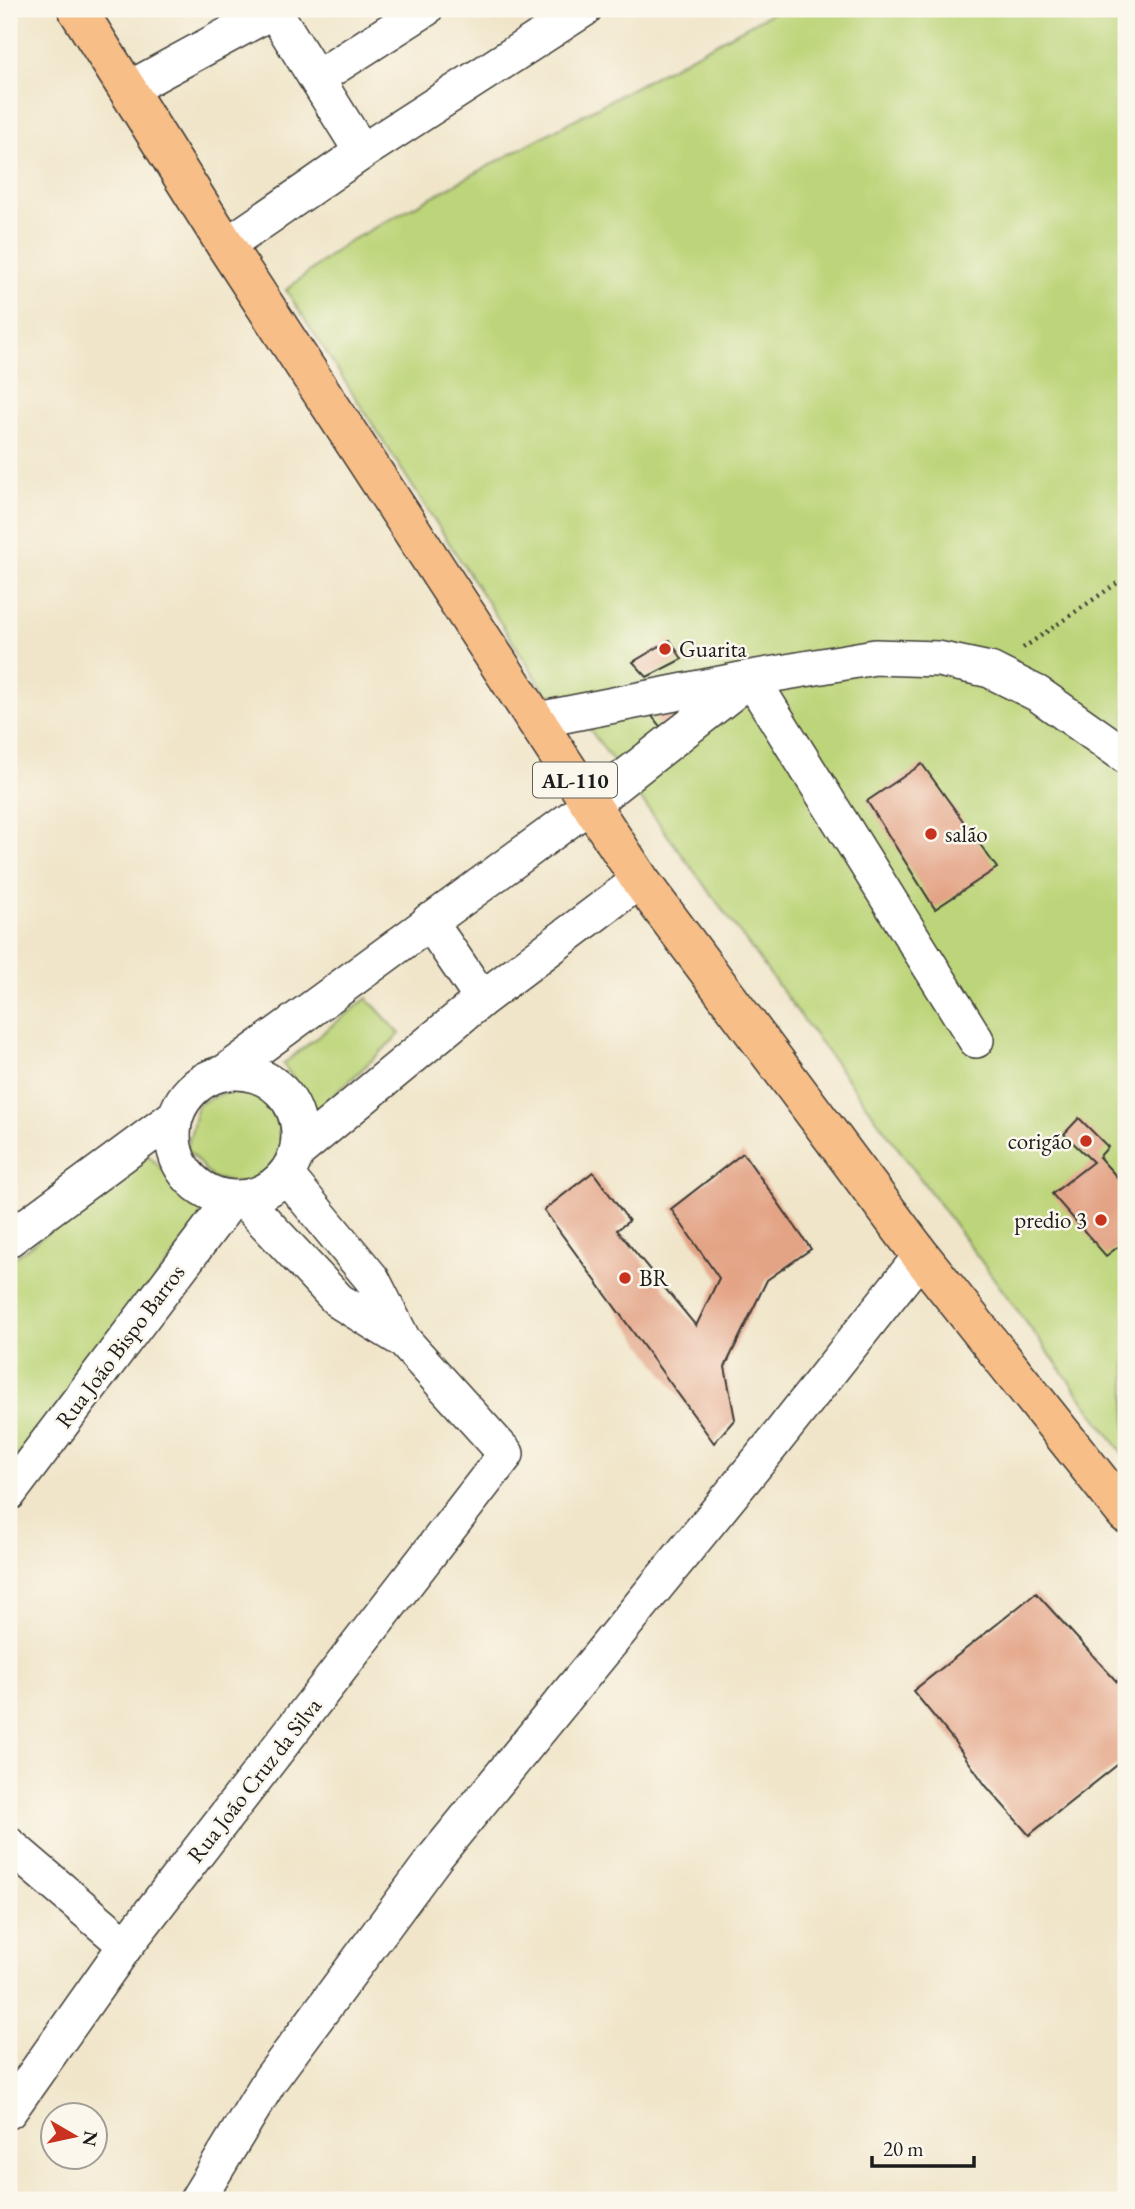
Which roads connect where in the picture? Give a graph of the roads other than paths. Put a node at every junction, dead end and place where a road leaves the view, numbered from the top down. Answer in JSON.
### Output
{"nodes":[{"id":1,"x":77,"y":9,"type":"edge"},
{"id":2,"x":274,"y":9,"type":"edge"},
{"id":3,"x":425,"y":9,"type":"edge"},
{"id":4,"x":584,"y":9,"type":"edge"},
{"id":5,"x":317,"y":78,"type":"junction"},
{"id":6,"x":127,"y":90,"type":"junction"},
{"id":7,"x":362,"y":152,"type":"junction"},
{"id":8,"x":226,"y":246,"type":"junction"},
{"id":9,"x":751,"y":678,"type":"junction"},
{"id":10,"x":538,"y":720,"type":"junction"},
{"id":11,"x":1126,"y":756,"type":"edge"},
{"id":12,"x":591,"y":804,"type":"junction"},
{"id":13,"x":640,"y":880,"type":"junction"},
{"id":14,"x":429,"y":921,"type":"junction"},
{"id":15,"x":482,"y":999,"type":"junction"},
{"id":16,"x":976,"y":1040,"type":"dead end"},
{"id":17,"x":228,"y":1070,"type":"junction"},
{"id":18,"x":174,"y":1117,"type":"junction"},
{"id":19,"x":292,"y":1163,"type":"junction"},
{"id":20,"x":237,"y":1199,"type":"junction"},
{"id":21,"x":9,"y":1240,"type":"edge"},
{"id":22,"x":921,"y":1256,"type":"junction"},
{"id":23,"x":403,"y":1340,"type":"junction"},
{"id":24,"x":9,"y":1493,"type":"edge"},
{"id":25,"x":1126,"y":1514,"type":"edge"},
{"id":26,"x":9,"y":1845,"type":"edge"},
{"id":27,"x":126,"y":1945,"type":"junction"},
{"id":28,"x":9,"y":2111,"type":"edge"},
{"id":29,"x":197,"y":2200,"type":"edge"}],
"edges":[{"from":1,"to":6,"type":"highway","number":"AL-110"},
{"from":2,"to":5,"type":"street"},
{"from":2,"to":6,"type":"street"},
{"from":3,"to":5,"type":"street"},
{"from":4,"to":7,"type":"street"},
{"from":5,"to":7,"type":"street"},
{"from":6,"to":8,"type":"highway","number":"AL-110"},
{"from":7,"to":8,"type":"street"},
{"from":8,"to":10,"type":"highway","number":"AL-110"},
{"from":9,"to":10,"type":"street"},
{"from":9,"to":11,"type":"street"},
{"from":9,"to":12,"type":"street"},
{"from":9,"to":16,"type":"street"},
{"from":10,"to":12,"type":"highway","number":"AL-110"},
{"from":12,"to":13,"type":"highway","number":"AL-110"},
{"from":12,"to":14,"type":"street"},
{"from":13,"to":15,"type":"street"},
{"from":13,"to":22,"type":"highway","number":"AL-110"},
{"from":14,"to":15,"type":"street"},
{"from":14,"to":17,"type":"street"},
{"from":15,"to":19,"type":"street"},
{"from":17,"to":18,"type":"street"},
{"from":17,"to":19,"type":"street"},
{"from":18,"to":20,"type":"street"},
{"from":18,"to":21,"type":"street"},
{"from":19,"to":20,"type":"street"},
{"from":19,"to":23,"type":"street"},
{"from":20,"to":23,"type":"street"},
{"from":20,"to":24,"type":"street","name":"Rua João Bispo Barros"},
{"from":22,"to":25,"type":"highway","number":"AL-110"},
{"from":22,"to":29,"type":"street"},
{"from":23,"to":27,"type":"street","name":"Rua João Cruz da Silva"},
{"from":26,"to":27,"type":"street"},
{"from":27,"to":28,"type":"street","name":"Rua João Cruz da Silva"}]}
